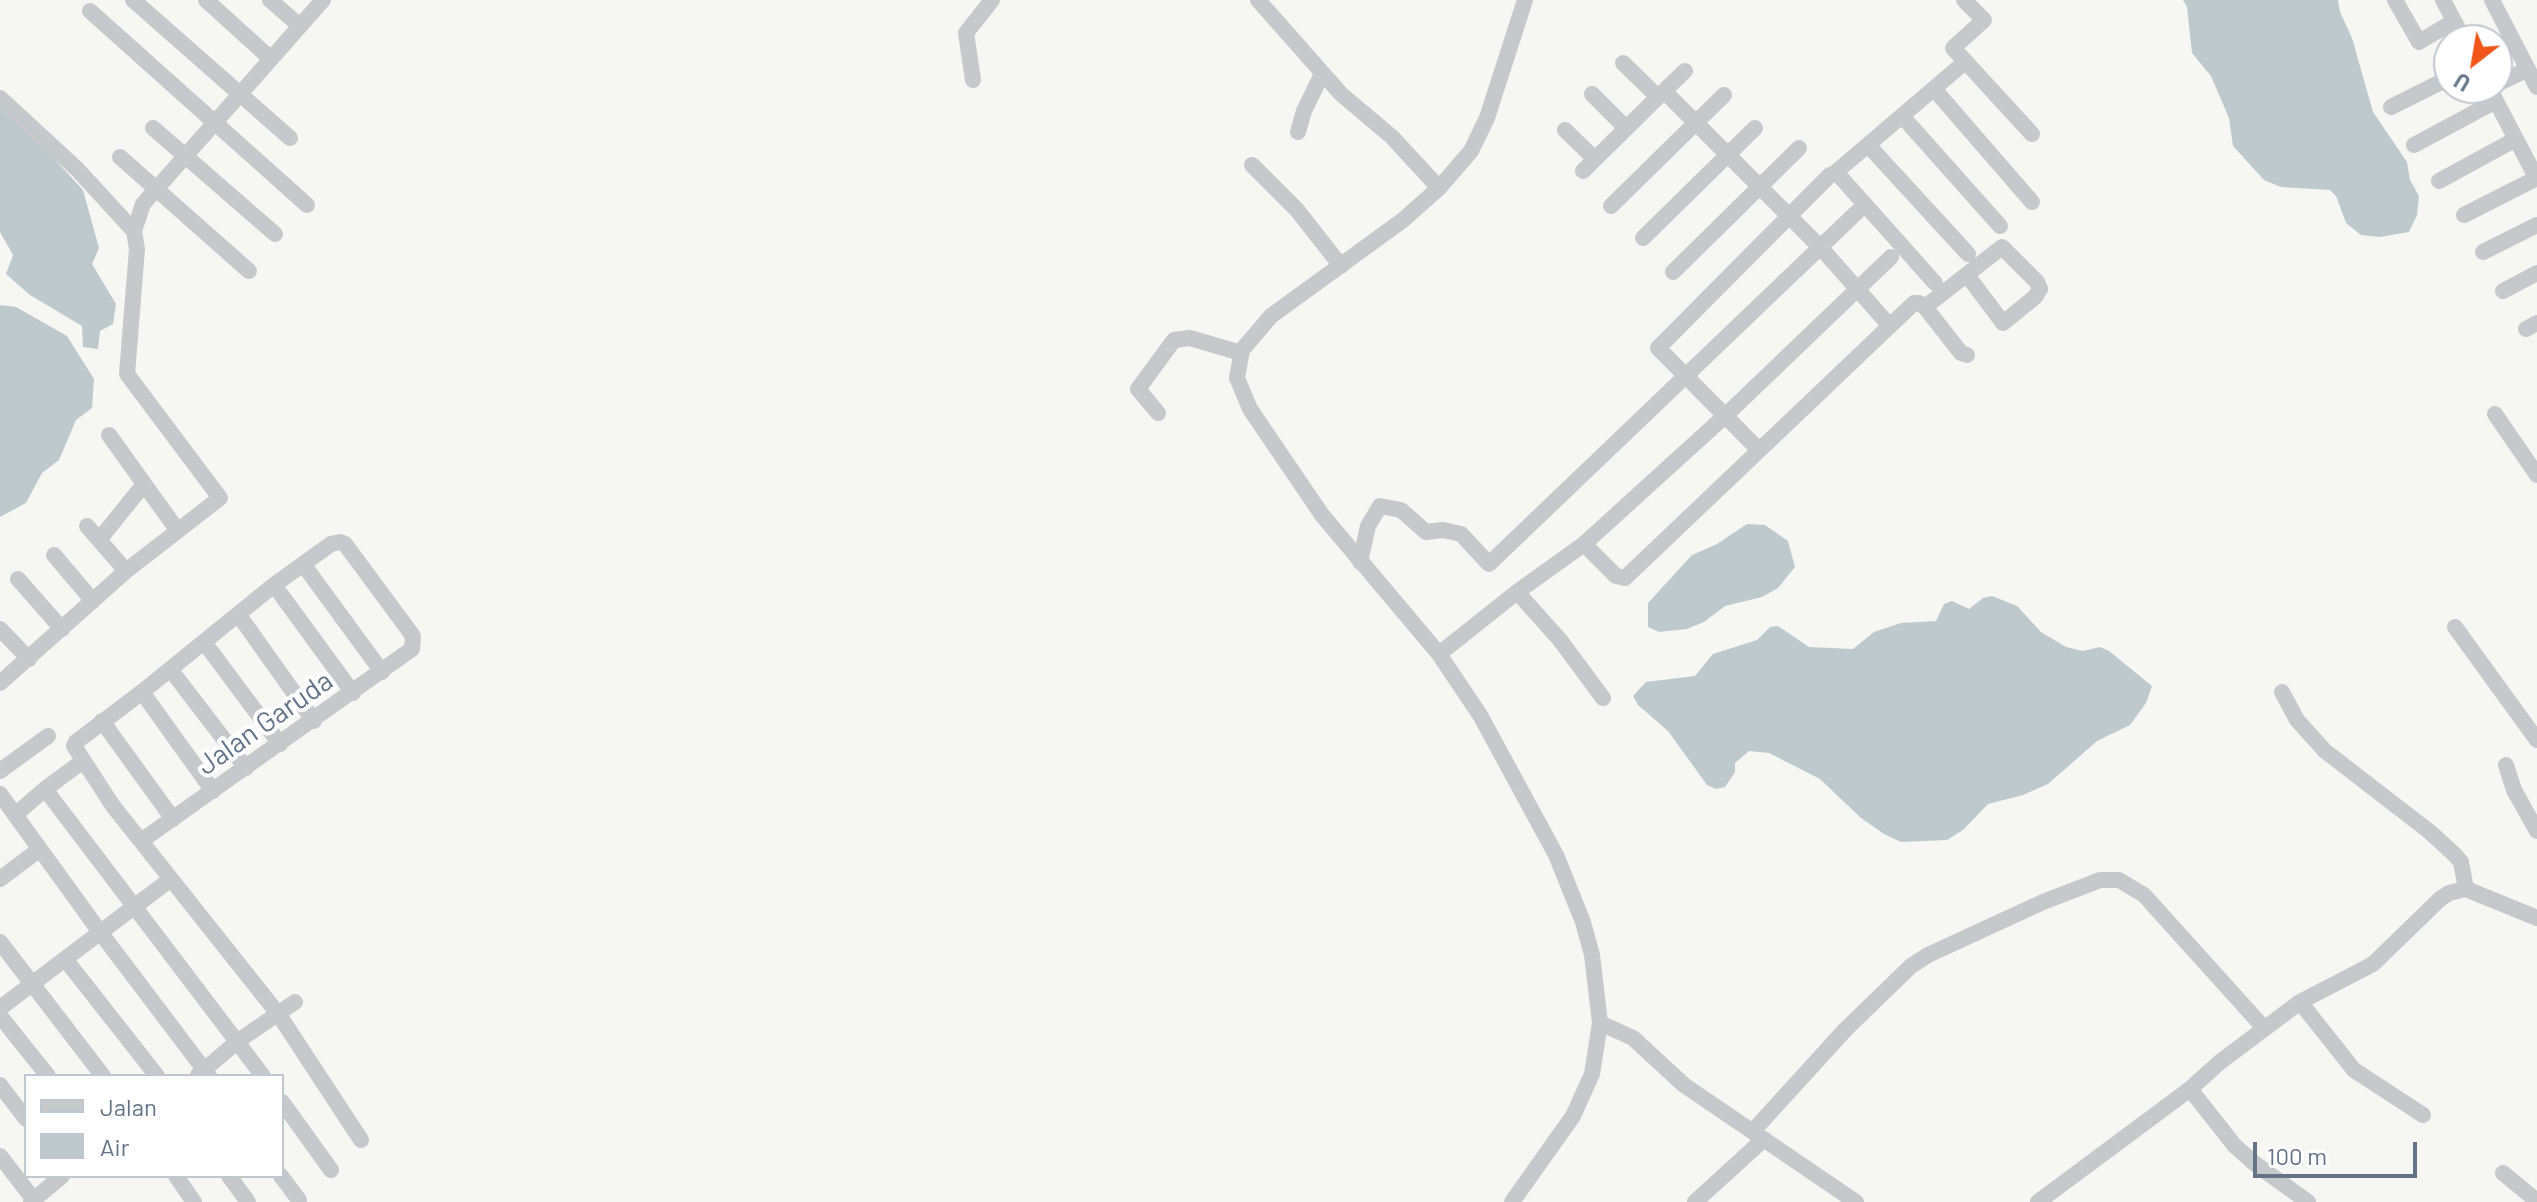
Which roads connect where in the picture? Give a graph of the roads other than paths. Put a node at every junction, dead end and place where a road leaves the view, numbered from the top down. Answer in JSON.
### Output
{"nodes":[{"id":1,"x":133,"y":0,"type":"edge"},
{"id":2,"x":206,"y":0,"type":"edge"},
{"id":3,"x":270,"y":0,"type":"edge"},
{"id":4,"x":323,"y":0,"type":"edge"},
{"id":5,"x":992,"y":0,"type":"edge"},
{"id":6,"x":1258,"y":0,"type":"edge"},
{"id":7,"x":1525,"y":0,"type":"edge"},
{"id":8,"x":1964,"y":0,"type":"edge"},
{"id":9,"x":2395,"y":0,"type":"edge"},
{"id":10,"x":2443,"y":0,"type":"edge"},
{"id":11,"x":2492,"y":0,"type":"edge"},
{"id":12,"x":90,"y":11,"type":"dead end"},
{"id":13,"x":2454,"y":21,"type":"junction"},
{"id":14,"x":2456,"y":24,"type":"edge"},
{"id":15,"x":300,"y":26,"type":"junction"},
{"id":16,"x":271,"y":59,"type":"junction"},
{"id":17,"x":1965,"y":62,"type":"junction"},
{"id":18,"x":1623,"y":63,"type":"dead end"},
{"id":19,"x":2528,"y":69,"type":"junction"},
{"id":20,"x":1685,"y":71,"type":"dead end"},
{"id":21,"x":1322,"y":74,"type":"junction"},
{"id":22,"x":2513,"y":79,"type":"edge"},
{"id":23,"x":973,"y":80,"type":"dead end"},
{"id":24,"x":2433,"y":86,"type":"edge"},
{"id":25,"x":2537,"y":87,"type":"edge"},
{"id":26,"x":1934,"y":89,"type":"junction"},
{"id":27,"x":240,"y":93,"type":"junction"},
{"id":28,"x":1592,"y":94,"type":"dead end"},
{"id":29,"x":1661,"y":94,"type":"junction"},
{"id":30,"x":1724,"y":95,"type":"dead end"},
{"id":31,"x":0,"y":98,"type":"edge"},
{"id":32,"x":2475,"y":104,"type":"edge"},
{"id":33,"x":2500,"y":104,"type":"edge"},
{"id":34,"x":2391,"y":107,"type":"dead end"},
{"id":35,"x":1902,"y":116,"type":"junction"},
{"id":36,"x":1695,"y":123,"type":"junction"},
{"id":37,"x":214,"y":124,"type":"junction"},
{"id":38,"x":153,"y":128,"type":"dead end"},
{"id":39,"x":1626,"y":128,"type":"junction"},
{"id":40,"x":1755,"y":128,"type":"dead end"},
{"id":41,"x":1565,"y":130,"type":"dead end"},
{"id":42,"x":1298,"y":132,"type":"dead end"},
{"id":43,"x":2032,"y":134,"type":"dead end"},
{"id":44,"x":290,"y":138,"type":"dead end"},
{"id":45,"x":2516,"y":139,"type":"junction"},
{"id":46,"x":1868,"y":145,"type":"junction"},
{"id":47,"x":2414,"y":145,"type":"dead end"},
{"id":48,"x":1799,"y":148,"type":"dead end"},
{"id":49,"x":1727,"y":155,"type":"junction"},
{"id":50,"x":185,"y":156,"type":"junction"},
{"id":51,"x":120,"y":157,"type":"dead end"},
{"id":52,"x":1252,"y":165,"type":"dead end"},
{"id":53,"x":1830,"y":175,"type":"dead end"},
{"id":54,"x":2537,"y":178,"type":"edge"},
{"id":55,"x":2439,"y":181,"type":"dead end"},
{"id":56,"x":157,"y":188,"type":"junction"},
{"id":57,"x":1439,"y":188,"type":"junction"},
{"id":58,"x":1759,"y":188,"type":"junction"},
{"id":59,"x":2032,"y":202,"type":"dead end"},
{"id":60,"x":307,"y":205,"type":"dead end"},
{"id":61,"x":1611,"y":206,"type":"dead end"},
{"id":62,"x":1857,"y":212,"type":"dead end"},
{"id":63,"x":2464,"y":215,"type":"dead end"},
{"id":64,"x":1789,"y":218,"type":"junction"},
{"id":65,"x":2537,"y":225,"type":"edge"},
{"id":66,"x":2000,"y":226,"type":"dead end"},
{"id":67,"x":131,"y":227,"type":"junction"},
{"id":68,"x":275,"y":234,"type":"dead end"},
{"id":69,"x":1643,"y":238,"type":"dead end"},
{"id":70,"x":1821,"y":248,"type":"junction"},
{"id":71,"x":2483,"y":252,"type":"dead end"},
{"id":72,"x":1968,"y":254,"type":"dead end"},
{"id":73,"x":1891,"y":257,"type":"dead end"},
{"id":74,"x":1341,"y":266,"type":"junction"},
{"id":75,"x":249,"y":271,"type":"dead end"},
{"id":76,"x":1673,"y":272,"type":"dead end"},
{"id":77,"x":2537,"y":273,"type":"edge"},
{"id":78,"x":1967,"y":275,"type":"junction"},
{"id":79,"x":1935,"y":283,"type":"dead end"},
{"id":80,"x":1857,"y":289,"type":"junction"},
{"id":81,"x":2503,"y":291,"type":"dead end"},
{"id":82,"x":1925,"y":307,"type":"junction"},
{"id":83,"x":1889,"y":325,"type":"junction"},
{"id":84,"x":1241,"y":353,"type":"junction"},
{"id":85,"x":1967,"y":355,"type":"dead end"},
{"id":86,"x":1686,"y":375,"type":"junction"},
{"id":87,"x":1158,"y":413,"type":"dead end"},
{"id":88,"x":2495,"y":414,"type":"dead end"},
{"id":89,"x":1726,"y":415,"type":"junction"},
{"id":90,"x":109,"y":435,"type":"dead end"},
{"id":91,"x":1759,"y":450,"type":"junction"},
{"id":92,"x":2537,"y":475,"type":"edge"},
{"id":93,"x":144,"y":484,"type":"junction"},
{"id":94,"x":87,"y":526,"type":"dead end"},
{"id":95,"x":178,"y":531,"type":"junction"},
{"id":96,"x":99,"y":540,"type":"junction"},
{"id":97,"x":1584,"y":544,"type":"junction"},
{"id":98,"x":54,"y":555,"type":"dead end"},
{"id":99,"x":1360,"y":562,"type":"junction"},
{"id":100,"x":303,"y":564,"type":"junction"},
{"id":101,"x":126,"y":571,"type":"junction"},
{"id":102,"x":18,"y":579,"type":"dead end"},
{"id":103,"x":274,"y":585,"type":"junction"},
{"id":104,"x":1517,"y":592,"type":"junction"},
{"id":105,"x":93,"y":601,"type":"junction"},
{"id":106,"x":238,"y":614,"type":"junction"},
{"id":107,"x":2455,"y":627,"type":"dead end"},
{"id":108,"x":62,"y":629,"type":"junction"},
{"id":109,"x":1,"y":631,"type":"edge"},
{"id":110,"x":204,"y":642,"type":"junction"},
{"id":111,"x":1439,"y":654,"type":"junction"},
{"id":112,"x":29,"y":659,"type":"junction"},
{"id":113,"x":170,"y":669,"type":"junction"},
{"id":114,"x":382,"y":672,"type":"junction"},
{"id":115,"x":0,"y":683,"type":"edge"},
{"id":116,"x":142,"y":692,"type":"junction"},
{"id":117,"x":2282,"y":692,"type":"dead end"},
{"id":118,"x":353,"y":693,"type":"junction"},
{"id":119,"x":1603,"y":698,"type":"dead end"},
{"id":120,"x":102,"y":721,"type":"junction"},
{"id":121,"x":314,"y":721,"type":"junction"},
{"id":122,"x":48,"y":736,"type":"dead end"},
{"id":123,"x":2537,"y":740,"type":"edge"},
{"id":124,"x":280,"y":744,"type":"junction"},
{"id":125,"x":83,"y":761,"type":"junction"},
{"id":126,"x":2506,"y":765,"type":"dead end"},
{"id":127,"x":246,"y":768,"type":"junction"},
{"id":128,"x":0,"y":771,"type":"edge"},
{"id":129,"x":45,"y":789,"type":"junction"},
{"id":130,"x":213,"y":791,"type":"junction"},
{"id":131,"x":0,"y":794,"type":"edge"},
{"id":132,"x":15,"y":815,"type":"junction"},
{"id":133,"x":173,"y":819,"type":"junction"},
{"id":134,"x":2537,"y":831,"type":"edge"},
{"id":135,"x":141,"y":841,"type":"junction"},
{"id":136,"x":40,"y":849,"type":"junction"},
{"id":137,"x":2,"y":874,"type":"edge"},
{"id":138,"x":171,"y":879,"type":"junction"},
{"id":139,"x":2466,"y":889,"type":"junction"},
{"id":140,"x":134,"y":906,"type":"junction"},
{"id":141,"x":2537,"y":918,"type":"edge"},
{"id":142,"x":100,"y":932,"type":"junction"},
{"id":143,"x":0,"y":942,"type":"edge"},
{"id":144,"x":65,"y":959,"type":"junction"},
{"id":145,"x":31,"y":985,"type":"junction"},
{"id":146,"x":295,"y":1002,"type":"dead end"},
{"id":147,"x":2300,"y":1002,"type":"junction"},
{"id":148,"x":0,"y":1008,"type":"edge"},
{"id":149,"x":279,"y":1015,"type":"junction"},
{"id":150,"x":0,"y":1016,"type":"edge"},
{"id":151,"x":1600,"y":1023,"type":"junction"},
{"id":152,"x":2264,"y":1028,"type":"junction"},
{"id":153,"x":238,"y":1041,"type":"junction"},
{"id":154,"x":46,"y":1074,"type":"edge"},
{"id":155,"x":101,"y":1074,"type":"edge"},
{"id":156,"x":155,"y":1074,"type":"edge"},
{"id":157,"x":204,"y":1074,"type":"edge"},
{"id":158,"x":262,"y":1074,"type":"edge"},
{"id":159,"x":0,"y":1085,"type":"edge"},
{"id":160,"x":2190,"y":1089,"type":"junction"},
{"id":161,"x":284,"y":1105,"type":"edge"},
{"id":162,"x":2423,"y":1115,"type":"dead end"},
{"id":163,"x":24,"y":1116,"type":"edge"},
{"id":164,"x":1758,"y":1135,"type":"junction"},
{"id":165,"x":361,"y":1140,"type":"dead end"},
{"id":166,"x":0,"y":1156,"type":"edge"},
{"id":167,"x":331,"y":1170,"type":"dead end"},
{"id":168,"x":2503,"y":1173,"type":"dead end"},
{"id":169,"x":60,"y":1178,"type":"edge"},
{"id":170,"x":177,"y":1178,"type":"edge"},
{"id":171,"x":230,"y":1178,"type":"edge"},
{"id":172,"x":282,"y":1178,"type":"edge"},
{"id":173,"x":299,"y":1200,"type":"dead end"},
{"id":174,"x":32,"y":1201,"type":"edge"},
{"id":175,"x":2537,"y":1201,"type":"edge"},
{"id":176,"x":194,"y":1202,"type":"edge"},
{"id":177,"x":248,"y":1202,"type":"edge"},
{"id":178,"x":1512,"y":1202,"type":"edge"},
{"id":179,"x":1695,"y":1202,"type":"edge"},
{"id":180,"x":1856,"y":1202,"type":"edge"},
{"id":181,"x":2038,"y":1202,"type":"edge"},
{"id":182,"x":2308,"y":1202,"type":"edge"}],
"edges":[{"from":1,"to":27,"type":"street"},
{"from":2,"to":16,"type":"street"},
{"from":3,"to":15,"type":"street"},
{"from":4,"to":15,"type":"street"},
{"from":5,"to":23,"type":"street"},
{"from":6,"to":21,"type":"street"},
{"from":7,"to":57,"type":"street"},
{"from":8,"to":17,"type":"street"},
{"from":9,"to":13,"type":"street"},
{"from":10,"to":13,"type":"street"},
{"from":11,"to":19,"type":"street"},
{"from":12,"to":37,"type":"street"},
{"from":13,"to":14,"type":"street"},
{"from":15,"to":16,"type":"street"},
{"from":16,"to":27,"type":"street"},
{"from":17,"to":26,"type":"street"},
{"from":17,"to":43,"type":"street"},
{"from":18,"to":29,"type":"street"},
{"from":19,"to":22,"type":"street"},
{"from":19,"to":25,"type":"street"},
{"from":20,"to":29,"type":"street"},
{"from":21,"to":42,"type":"street"},
{"from":21,"to":57,"type":"street"},
{"from":24,"to":34,"type":"street"},
{"from":26,"to":35,"type":"street"},
{"from":26,"to":59,"type":"street"},
{"from":27,"to":37,"type":"street"},
{"from":27,"to":44,"type":"street"},
{"from":28,"to":39,"type":"street"},
{"from":29,"to":36,"type":"street"},
{"from":29,"to":39,"type":"street"},
{"from":30,"to":36,"type":"street"},
{"from":31,"to":67,"type":"street"},
{"from":32,"to":47,"type":"street"},
{"from":33,"to":45,"type":"street"},
{"from":35,"to":46,"type":"street"},
{"from":35,"to":66,"type":"street"},
{"from":36,"to":49,"type":"street"},
{"from":36,"to":61,"type":"street"},
{"from":37,"to":50,"type":"street"},
{"from":37,"to":60,"type":"street"},
{"from":38,"to":50,"type":"street"},
{"from":39,"to":41,"type":"street"},
{"from":40,"to":49,"type":"street"},
{"from":45,"to":54,"type":"street"},
{"from":45,"to":55,"type":"street"},
{"from":46,"to":72,"type":"street"},
{"from":46,"to":79,"type":"street"},
{"from":48,"to":58,"type":"street"},
{"from":49,"to":58,"type":"street"},
{"from":49,"to":69,"type":"street"},
{"from":50,"to":56,"type":"street"},
{"from":50,"to":68,"type":"street"},
{"from":51,"to":56,"type":"street"},
{"from":52,"to":74,"type":"street"},
{"from":53,"to":64,"type":"street"},
{"from":54,"to":63,"type":"street"},
{"from":56,"to":67,"type":"street"},
{"from":56,"to":75,"type":"street"},
{"from":57,"to":74,"type":"street"},
{"from":58,"to":64,"type":"street"},
{"from":58,"to":76,"type":"street"},
{"from":62,"to":70,"type":"street"},
{"from":64,"to":70,"type":"street"},
{"from":64,"to":86,"type":"street"},
{"from":65,"to":71,"type":"street"},
{"from":67,"to":95,"type":"street"},
{"from":70,"to":80,"type":"street"},
{"from":70,"to":86,"type":"street"},
{"from":73,"to":80,"type":"street"},
{"from":74,"to":84,"type":"street"},
{"from":77,"to":81,"type":"street"},
{"from":78,"to":78,"type":"street"},
{"from":78,"to":82,"type":"street"},
{"from":80,"to":83,"type":"street"},
{"from":80,"to":89,"type":"street"},
{"from":82,"to":83,"type":"street"},
{"from":82,"to":85,"type":"street"},
{"from":83,"to":91,"type":"street"},
{"from":84,"to":87,"type":"street"},
{"from":84,"to":99,"type":"street"},
{"from":86,"to":89,"type":"street"},
{"from":86,"to":99,"type":"street"},
{"from":88,"to":92,"type":"street"},
{"from":89,"to":91,"type":"street"},
{"from":89,"to":97,"type":"street"},
{"from":90,"to":93,"type":"street"},
{"from":91,"to":97,"type":"street"},
{"from":93,"to":95,"type":"street"},
{"from":93,"to":96,"type":"street"},
{"from":94,"to":96,"type":"street"},
{"from":95,"to":101,"type":"street"},
{"from":96,"to":101,"type":"street"},
{"from":97,"to":104,"type":"street"},
{"from":98,"to":105,"type":"street"},
{"from":99,"to":111,"type":"street"},
{"from":100,"to":103,"type":"street"},
{"from":100,"to":114,"type":"street"},
{"from":100,"to":114,"type":"street","name":"Jalan Garuda"},
{"from":101,"to":105,"type":"street"},
{"from":102,"to":108,"type":"street"},
{"from":103,"to":106,"type":"street"},
{"from":103,"to":118,"type":"street"},
{"from":104,"to":111,"type":"street"},
{"from":104,"to":119,"type":"street"},
{"from":105,"to":108,"type":"street"},
{"from":106,"to":110,"type":"street"},
{"from":106,"to":121,"type":"street"},
{"from":107,"to":123,"type":"street"},
{"from":108,"to":112,"type":"street"},
{"from":109,"to":112,"type":"street"},
{"from":110,"to":113,"type":"street"},
{"from":110,"to":124,"type":"street"},
{"from":111,"to":151,"type":"street"},
{"from":112,"to":115,"type":"street"},
{"from":113,"to":116,"type":"street"},
{"from":113,"to":127,"type":"street"},
{"from":114,"to":118,"type":"street","name":"Jalan Garuda"},
{"from":116,"to":120,"type":"street"},
{"from":116,"to":130,"type":"street"},
{"from":117,"to":139,"type":"street"},
{"from":118,"to":121,"type":"street","name":"Jalan Garuda"},
{"from":120,"to":125,"type":"street"},
{"from":120,"to":133,"type":"street"},
{"from":121,"to":124,"type":"street","name":"Jalan Garuda"},
{"from":122,"to":128,"type":"street"},
{"from":124,"to":127,"type":"street","name":"Jalan Garuda"},
{"from":125,"to":129,"type":"street"},
{"from":125,"to":135,"type":"street"},
{"from":126,"to":134,"type":"street"},
{"from":127,"to":130,"type":"street","name":"Jalan Garuda"},
{"from":129,"to":132,"type":"street"},
{"from":129,"to":140,"type":"street"},
{"from":130,"to":133,"type":"street","name":"Jalan Garuda"},
{"from":131,"to":132,"type":"street"},
{"from":132,"to":136,"type":"street"},
{"from":133,"to":135,"type":"street","name":"Jalan Garuda"},
{"from":135,"to":138,"type":"street"},
{"from":136,"to":137,"type":"street"},
{"from":136,"to":142,"type":"street"},
{"from":138,"to":140,"type":"street"},
{"from":138,"to":149,"type":"street"},
{"from":139,"to":141,"type":"street"},
{"from":139,"to":147,"type":"street"},
{"from":140,"to":142,"type":"street"},
{"from":140,"to":153,"type":"street"},
{"from":142,"to":144,"type":"street"},
{"from":142,"to":157,"type":"street"},
{"from":143,"to":145,"type":"street"},
{"from":144,"to":145,"type":"street"},
{"from":144,"to":156,"type":"street"},
{"from":145,"to":148,"type":"street"},
{"from":145,"to":155,"type":"street"},
{"from":146,"to":149,"type":"street"},
{"from":147,"to":152,"type":"street"},
{"from":147,"to":162,"type":"street"},
{"from":149,"to":153,"type":"street"},
{"from":149,"to":165,"type":"street"},
{"from":150,"to":154,"type":"street"},
{"from":151,"to":164,"type":"street"},
{"from":151,"to":178,"type":"street"},
{"from":152,"to":160,"type":"street"},
{"from":152,"to":164,"type":"street"},
{"from":153,"to":157,"type":"street"},
{"from":153,"to":158,"type":"street"},
{"from":159,"to":163,"type":"street"},
{"from":160,"to":181,"type":"street"},
{"from":160,"to":182,"type":"street"},
{"from":161,"to":167,"type":"street"},
{"from":164,"to":179,"type":"street"},
{"from":164,"to":180,"type":"street"},
{"from":166,"to":174,"type":"street"},
{"from":168,"to":175,"type":"street"},
{"from":169,"to":174,"type":"street"},
{"from":170,"to":176,"type":"street"},
{"from":171,"to":177,"type":"street"},
{"from":172,"to":173,"type":"street"}]}
